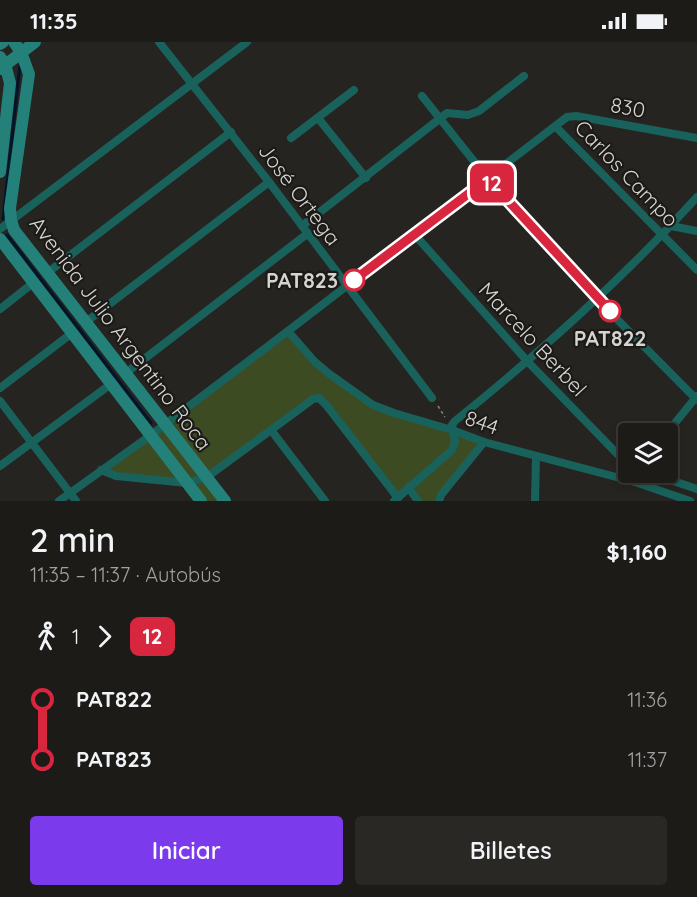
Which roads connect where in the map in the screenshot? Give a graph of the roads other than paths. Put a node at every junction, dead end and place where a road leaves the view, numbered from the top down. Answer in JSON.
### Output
{"nodes":[{"id":1,"x":35,"y":42,"type":"edge"},
{"id":2,"x":159,"y":42,"type":"edge"},
{"id":3,"x":247,"y":42,"type":"edge"},
{"id":4,"x":18,"y":47,"type":"edge"},
{"id":5,"x":2,"y":63,"type":"edge"},
{"id":6,"x":524,"y":76,"type":"dead end"},
{"id":7,"x":194,"y":84,"type":"junction"},
{"id":8,"x":354,"y":90,"type":"dead end"},
{"id":9,"x":422,"y":96,"type":"dead end"},
{"id":10,"x":318,"y":118,"type":"junction"},
{"id":11,"x":441,"y":119,"type":"junction"},
{"id":12,"x":556,"y":127,"type":"junction"},
{"id":13,"x":231,"y":132,"type":"junction"},
{"id":14,"x":291,"y":138,"type":"dead end"},
{"id":15,"x":697,"y":138,"type":"edge"},
{"id":16,"x":0,"y":172,"type":"edge"},
{"id":17,"x":366,"y":178,"type":"junction"},
{"id":18,"x":488,"y":179,"type":"junction"},
{"id":19,"x":269,"y":182,"type":"junction"},
{"id":20,"x":697,"y":197,"type":"edge"},
{"id":21,"x":11,"y":220,"type":"junction"},
{"id":22,"x":302,"y":226,"type":"junction"},
{"id":23,"x":671,"y":226,"type":"junction"},
{"id":24,"x":0,"y":229,"type":"edge"},
{"id":25,"x":697,"y":231,"type":"edge"},
{"id":26,"x":307,"y":234,"type":"junction"},
{"id":27,"x":415,"y":235,"type":"junction"},
{"id":28,"x":662,"y":236,"type":"junction"},
{"id":29,"x":0,"y":239,"type":"edge"},
{"id":30,"x":697,"y":270,"type":"edge"},
{"id":31,"x":47,"y":273,"type":"junction"},
{"id":32,"x":33,"y":283,"type":"junction"},
{"id":33,"x":347,"y":285,"type":"junction"},
{"id":34,"x":598,"y":300,"type":"junction"},
{"id":35,"x":0,"y":309,"type":"edge"},
{"id":36,"x":86,"y":322,"type":"junction"},
{"id":37,"x":288,"y":332,"type":"junction"},
{"id":38,"x":72,"y":333,"type":"junction"},
{"id":39,"x":528,"y":362,"type":"junction"},
{"id":40,"x":126,"y":373,"type":"junction"},
{"id":41,"x":111,"y":384,"type":"junction"},
{"id":42,"x":0,"y":388,"type":"edge"},
{"id":43,"x":432,"y":398,"type":"road end"},
{"id":44,"x":696,"y":398,"type":"edge"},
{"id":45,"x":0,"y":402,"type":"edge"},
{"id":46,"x":675,"y":423,"type":"edge"},
{"id":47,"x":164,"y":424,"type":"junction"},
{"id":48,"x":452,"y":428,"type":"junction"},
{"id":49,"x":271,"y":430,"type":"junction"},
{"id":50,"x":151,"y":435,"type":"junction"},
{"id":51,"x":31,"y":442,"type":"junction"},
{"id":52,"x":484,"y":442,"type":"junction"},
{"id":53,"x":618,"y":455,"type":"edge"},
{"id":54,"x":536,"y":456,"type":"junction"},
{"id":55,"x":0,"y":466,"type":"edge"},
{"id":56,"x":101,"y":470,"type":"junction"},
{"id":57,"x":207,"y":477,"type":"junction"},
{"id":58,"x":618,"y":478,"type":"edge"},
{"id":59,"x":187,"y":483,"type":"junction"},
{"id":60,"x":638,"y":483,"type":"edge"},
{"id":61,"x":678,"y":483,"type":"edge"},
{"id":62,"x":408,"y":487,"type":"junction"},
{"id":63,"x":697,"y":489,"type":"edge"},
{"id":64,"x":70,"y":492,"type":"junction"},
{"id":65,"x":396,"y":500,"type":"edge"},
{"id":66,"x":58,"y":501,"type":"edge"},
{"id":67,"x":76,"y":501,"type":"edge"},
{"id":68,"x":201,"y":501,"type":"edge"},
{"id":69,"x":225,"y":501,"type":"edge"},
{"id":70,"x":325,"y":501,"type":"edge"},
{"id":71,"x":418,"y":501,"type":"edge"},
{"id":72,"x":439,"y":501,"type":"edge"},
{"id":73,"x":535,"y":501,"type":"edge"},
{"id":74,"x":690,"y":501,"type":"edge"}],
"edges":[{"from":1,"to":4,"type":"main road"},
{"from":2,"to":7,"type":"street","name":"José Ortega"},
{"from":3,"to":7,"type":"street"},
{"from":4,"to":5,"type":"main road"},
{"from":4,"to":21,"type":"main road","name":"Avenida Julio Argentino Roca"},
{"from":5,"to":16,"type":"main road"},
{"from":6,"to":11,"type":"street"},
{"from":7,"to":13,"type":"street","name":"José Ortega"},
{"from":7,"to":21,"type":"street"},
{"from":8,"to":10,"type":"street"},
{"from":9,"to":11,"type":"street"},
{"from":10,"to":14,"type":"street"},
{"from":10,"to":17,"type":"street"},
{"from":11,"to":17,"type":"street"},
{"from":11,"to":18,"type":"street"},
{"from":12,"to":15,"type":"street","name":"830"},
{"from":12,"to":18,"type":"street","name":"830"},
{"from":12,"to":28,"type":"street","name":"Carlos Campo"},
{"from":13,"to":19,"type":"street","name":"José Ortega"},
{"from":13,"to":31,"type":"street"},
{"from":17,"to":22,"type":"street"},
{"from":18,"to":27,"type":"street","name":"830"},
{"from":18,"to":34,"type":"street"},
{"from":19,"to":22,"type":"street","name":"José Ortega"},
{"from":19,"to":36,"type":"street"},
{"from":20,"to":23,"type":"street"},
{"from":21,"to":24,"type":"street"},
{"from":21,"to":31,"type":"main road","name":"Avenida Julio Argentino Roca"},
{"from":22,"to":26,"type":"street","name":"José Ortega"},
{"from":23,"to":25,"type":"street"},
{"from":23,"to":28,"type":"street"},
{"from":26,"to":33,"type":"street","name":"José Ortega"},
{"from":26,"to":40,"type":"street"},
{"from":27,"to":33,"type":"street","name":"830"},
{"from":27,"to":39,"type":"street","name":"Marcelo Berbel"},
{"from":28,"to":30,"type":"street","name":"Carlos Campo"},
{"from":28,"to":34,"type":"street"},
{"from":29,"to":32,"type":"main road","name":"Avenida Julio Argentino Roca"},
{"from":31,"to":36,"type":"main road","name":"Avenida Julio Argentino Roca"},
{"from":32,"to":35,"type":"street"},
{"from":32,"to":38,"type":"main road","name":"Avenida Julio Argentino Roca"},
{"from":33,"to":37,"type":"street","name":"830"},
{"from":33,"to":43,"type":"street","name":"José Ortega"},
{"from":34,"to":39,"type":"street"},
{"from":34,"to":44,"type":"street"},
{"from":36,"to":40,"type":"main road","name":"Avenida Julio Argentino Roca"},
{"from":37,"to":47,"type":"street","name":"830"},
{"from":37,"to":48,"type":"street","name":"844"},
{"from":38,"to":41,"type":"main road","name":"Avenida Julio Argentino Roca"},
{"from":38,"to":42,"type":"street"},
{"from":39,"to":48,"type":"street"},
{"from":39,"to":53,"type":"street","name":"Marcelo Berbel"},
{"from":40,"to":47,"type":"main road","name":"Avenida Julio Argentino Roca"},
{"from":41,"to":50,"type":"main road","name":"Avenida Julio Argentino Roca"},
{"from":41,"to":51,"type":"street"},
{"from":44,"to":46,"type":"street"},
{"from":45,"to":51,"type":"street"},
{"from":47,"to":50,"type":"street","name":"830"},
{"from":47,"to":57,"type":"main road","name":"Avenida Julio Argentino Roca"},
{"from":48,"to":52,"type":"street","name":"844"},
{"from":48,"to":62,"type":"street"},
{"from":49,"to":57,"type":"street"},
{"from":49,"to":65,"type":"street"},
{"from":49,"to":70,"type":"street"},
{"from":50,"to":56,"type":"street","name":"830"},
{"from":50,"to":59,"type":"main road","name":"Avenida Julio Argentino Roca"},
{"from":51,"to":55,"type":"street"},
{"from":51,"to":64,"type":"street"},
{"from":52,"to":54,"type":"street","name":"844"},
{"from":52,"to":72,"type":"street"},
{"from":54,"to":58,"type":"street","name":"844"},
{"from":54,"to":73,"type":"street"},
{"from":56,"to":59,"type":"street"},
{"from":56,"to":64,"type":"street","name":"830"},
{"from":57,"to":59,"type":"street"},
{"from":57,"to":69,"type":"main road","name":"Avenida Julio Argentino Roca"},
{"from":59,"to":68,"type":"main road","name":"Avenida Julio Argentino Roca"},
{"from":60,"to":74,"type":"street","name":"844"},
{"from":61,"to":63,"type":"street"},
{"from":62,"to":65,"type":"street"},
{"from":62,"to":71,"type":"street"},
{"from":64,"to":66,"type":"street","name":"830"},
{"from":64,"to":67,"type":"street"}]}
